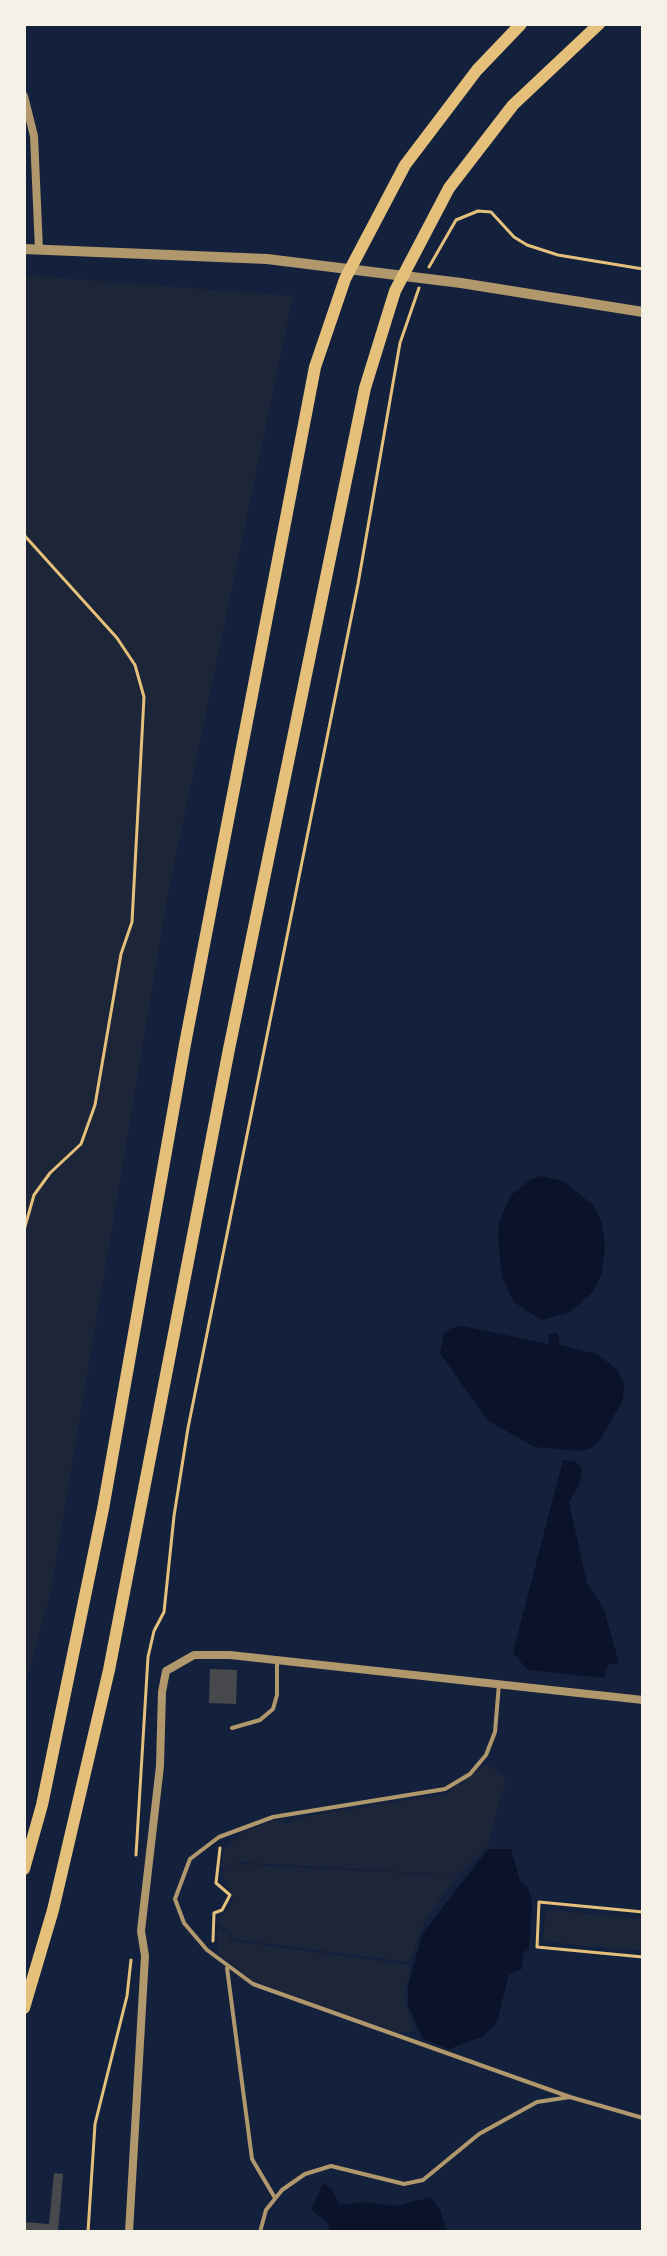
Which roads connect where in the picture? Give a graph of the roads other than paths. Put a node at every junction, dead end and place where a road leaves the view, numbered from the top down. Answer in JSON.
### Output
{"nodes":[{"id":1,"x":521,"y":24,"type":"edge"},
{"id":2,"x":599,"y":24,"type":"edge"},
{"id":3,"x":24,"y":96,"type":"edge"},
{"id":4,"x":24,"y":249,"type":"edge"},
{"id":5,"x":39,"y":250,"type":"junction"},
{"id":6,"x":643,"y":312,"type":"edge"},
{"id":7,"x":277,"y":1661,"type":"junction"},
{"id":8,"x":499,"y":1684,"type":"junction"},
{"id":9,"x":643,"y":1700,"type":"edge"},
{"id":10,"x":232,"y":1728,"type":"dead end"},
{"id":11,"x":24,"y":1869,"type":"edge"},
{"id":12,"x":227,"y":1968,"type":"junction"},
{"id":13,"x":24,"y":2008,"type":"edge"},
{"id":14,"x":570,"y":2097,"type":"junction"},
{"id":15,"x":643,"y":2118,"type":"edge"},
{"id":16,"x":275,"y":2198,"type":"junction"},
{"id":17,"x":129,"y":2232,"type":"edge"},
{"id":18,"x":260,"y":2232,"type":"edge"}],
"edges":[{"from":1,"to":11,"type":"highway"},
{"from":2,"to":13,"type":"highway"},
{"from":3,"to":5,"type":"street"},
{"from":4,"to":5,"type":"street"},
{"from":5,"to":6,"type":"street"},
{"from":7,"to":8,"type":"street"},
{"from":7,"to":10,"type":"lane"},
{"from":7,"to":17,"type":"street"},
{"from":8,"to":9,"type":"street"},
{"from":8,"to":12,"type":"lane"},
{"from":12,"to":14,"type":"lane"},
{"from":12,"to":16,"type":"lane"},
{"from":14,"to":15,"type":"lane"},
{"from":14,"to":16,"type":"lane"},
{"from":16,"to":18,"type":"lane"}]}
